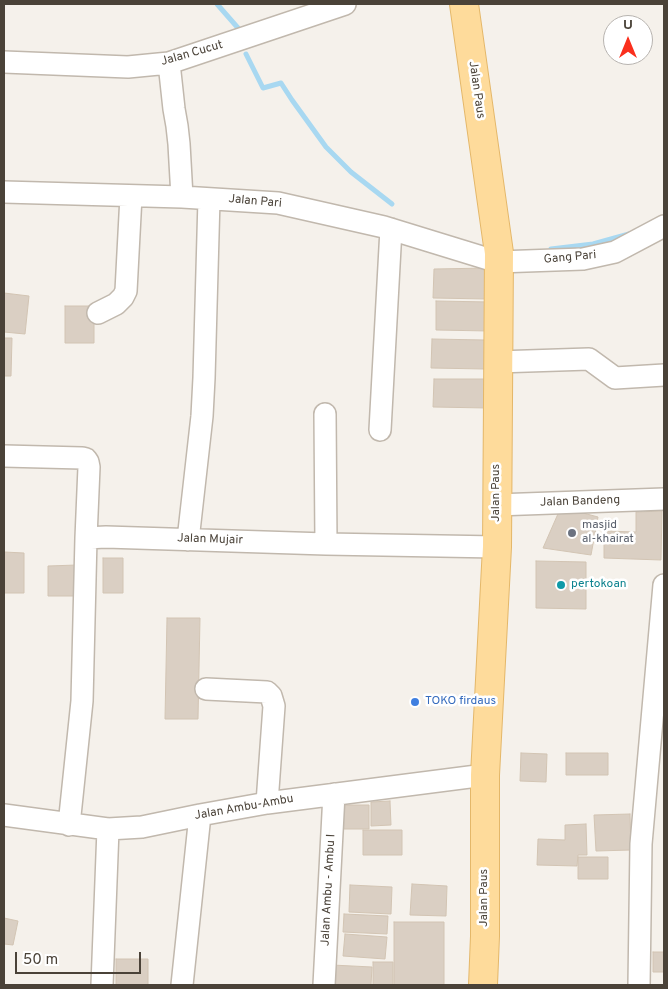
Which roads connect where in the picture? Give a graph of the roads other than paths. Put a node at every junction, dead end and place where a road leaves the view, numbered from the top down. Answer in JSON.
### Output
{"nodes":[{"id":1,"x":345,"y":4,"type":"edge"},
{"id":2,"x":464,"y":4,"type":"edge"},
{"id":3,"x":4,"y":62,"type":"edge"},
{"id":4,"x":169,"y":63,"type":"junction"},
{"id":5,"x":4,"y":192,"type":"edge"},
{"id":6,"x":131,"y":196,"type":"junction"},
{"id":7,"x":182,"y":197,"type":"junction"},
{"id":8,"x":209,"y":199,"type":"junction"},
{"id":9,"x":664,"y":226,"type":"edge"},
{"id":10,"x":391,"y":229,"type":"junction"},
{"id":11,"x":498,"y":262,"type":"junction"},
{"id":12,"x":98,"y":313,"type":"dead end"},
{"id":13,"x":497,"y":362,"type":"junction"},
{"id":14,"x":664,"y":375,"type":"edge"},
{"id":15,"x":325,"y":414,"type":"dead end"},
{"id":16,"x":380,"y":430,"type":"dead end"},
{"id":17,"x":4,"y":456,"type":"edge"},
{"id":18,"x":664,"y":499,"type":"edge"},
{"id":19,"x":496,"y":505,"type":"junction"},
{"id":20,"x":86,"y":538,"type":"junction"},
{"id":21,"x":188,"y":540,"type":"junction"},
{"id":22,"x":326,"y":544,"type":"junction"},
{"id":23,"x":497,"y":546,"type":"junction"},
{"id":24,"x":664,"y":585,"type":"edge"},
{"id":25,"x":206,"y":689,"type":"dead end"},
{"id":26,"x":657,"y":744,"type":"edge"},
{"id":27,"x":485,"y":775,"type":"junction"},
{"id":28,"x":334,"y":794,"type":"junction"},
{"id":29,"x":267,"y":803,"type":"junction"},
{"id":30,"x":4,"y":814,"type":"edge"},
{"id":31,"x":200,"y":815,"type":"junction"},
{"id":32,"x":69,"y":825,"type":"junction"},
{"id":33,"x":108,"y":830,"type":"junction"},
{"id":34,"x":102,"y":985,"type":"edge"},
{"id":35,"x":182,"y":985,"type":"edge"},
{"id":36,"x":324,"y":985,"type":"edge"},
{"id":37,"x":483,"y":985,"type":"edge"},
{"id":38,"x":639,"y":985,"type":"edge"}],
"edges":[{"from":1,"to":4,"type":"street","name":"Jalan Cucut"},
{"from":2,"to":11,"type":"main road","name":"Jalan Paus"},
{"from":3,"to":4,"type":"street","name":"Jalan Cucut"},
{"from":4,"to":7,"type":"street"},
{"from":5,"to":6,"type":"street","name":"Jalan Pari"},
{"from":6,"to":7,"type":"street","name":"Jalan Pari"},
{"from":6,"to":12,"type":"street"},
{"from":7,"to":8,"type":"street","name":"Jalan Pari"},
{"from":8,"to":10,"type":"street","name":"Jalan Pari"},
{"from":8,"to":21,"type":"street"},
{"from":9,"to":11,"type":"street","name":"Gang Pari"},
{"from":10,"to":11,"type":"street","name":"Jalan Pari"},
{"from":10,"to":16,"type":"street"},
{"from":11,"to":13,"type":"main road","name":"Jalan Paus"},
{"from":13,"to":14,"type":"street"},
{"from":13,"to":19,"type":"main road","name":"Jalan Paus"},
{"from":15,"to":22,"type":"street"},
{"from":17,"to":20,"type":"street"},
{"from":18,"to":19,"type":"street","name":"Jalan Bandeng"},
{"from":19,"to":23,"type":"main road","name":"Jalan Paus"},
{"from":20,"to":21,"type":"street","name":"Jalan Mujair"},
{"from":20,"to":32,"type":"street"},
{"from":21,"to":22,"type":"street","name":"Jalan Mujair"},
{"from":22,"to":23,"type":"street","name":"Jalan Mujair"},
{"from":23,"to":27,"type":"main road","name":"Jalan Paus"},
{"from":24,"to":26,"type":"street"},
{"from":25,"to":29,"type":"street"},
{"from":26,"to":38,"type":"street"},
{"from":27,"to":28,"type":"street","name":"Jalan Ambu-Ambu"},
{"from":27,"to":37,"type":"main road","name":"Jalan Paus"},
{"from":28,"to":29,"type":"street","name":"Jalan Ambu-Ambu"},
{"from":28,"to":36,"type":"street","name":"Jalan Ambu - Ambu I"},
{"from":29,"to":31,"type":"street","name":"Jalan Ambu-Ambu"},
{"from":30,"to":32,"type":"street","name":"Jalan Ambu-Ambu"},
{"from":31,"to":33,"type":"street","name":"Jalan Ambu-Ambu"},
{"from":31,"to":35,"type":"street"},
{"from":32,"to":33,"type":"street","name":"Jalan Ambu-Ambu"},
{"from":33,"to":34,"type":"street"}]}
